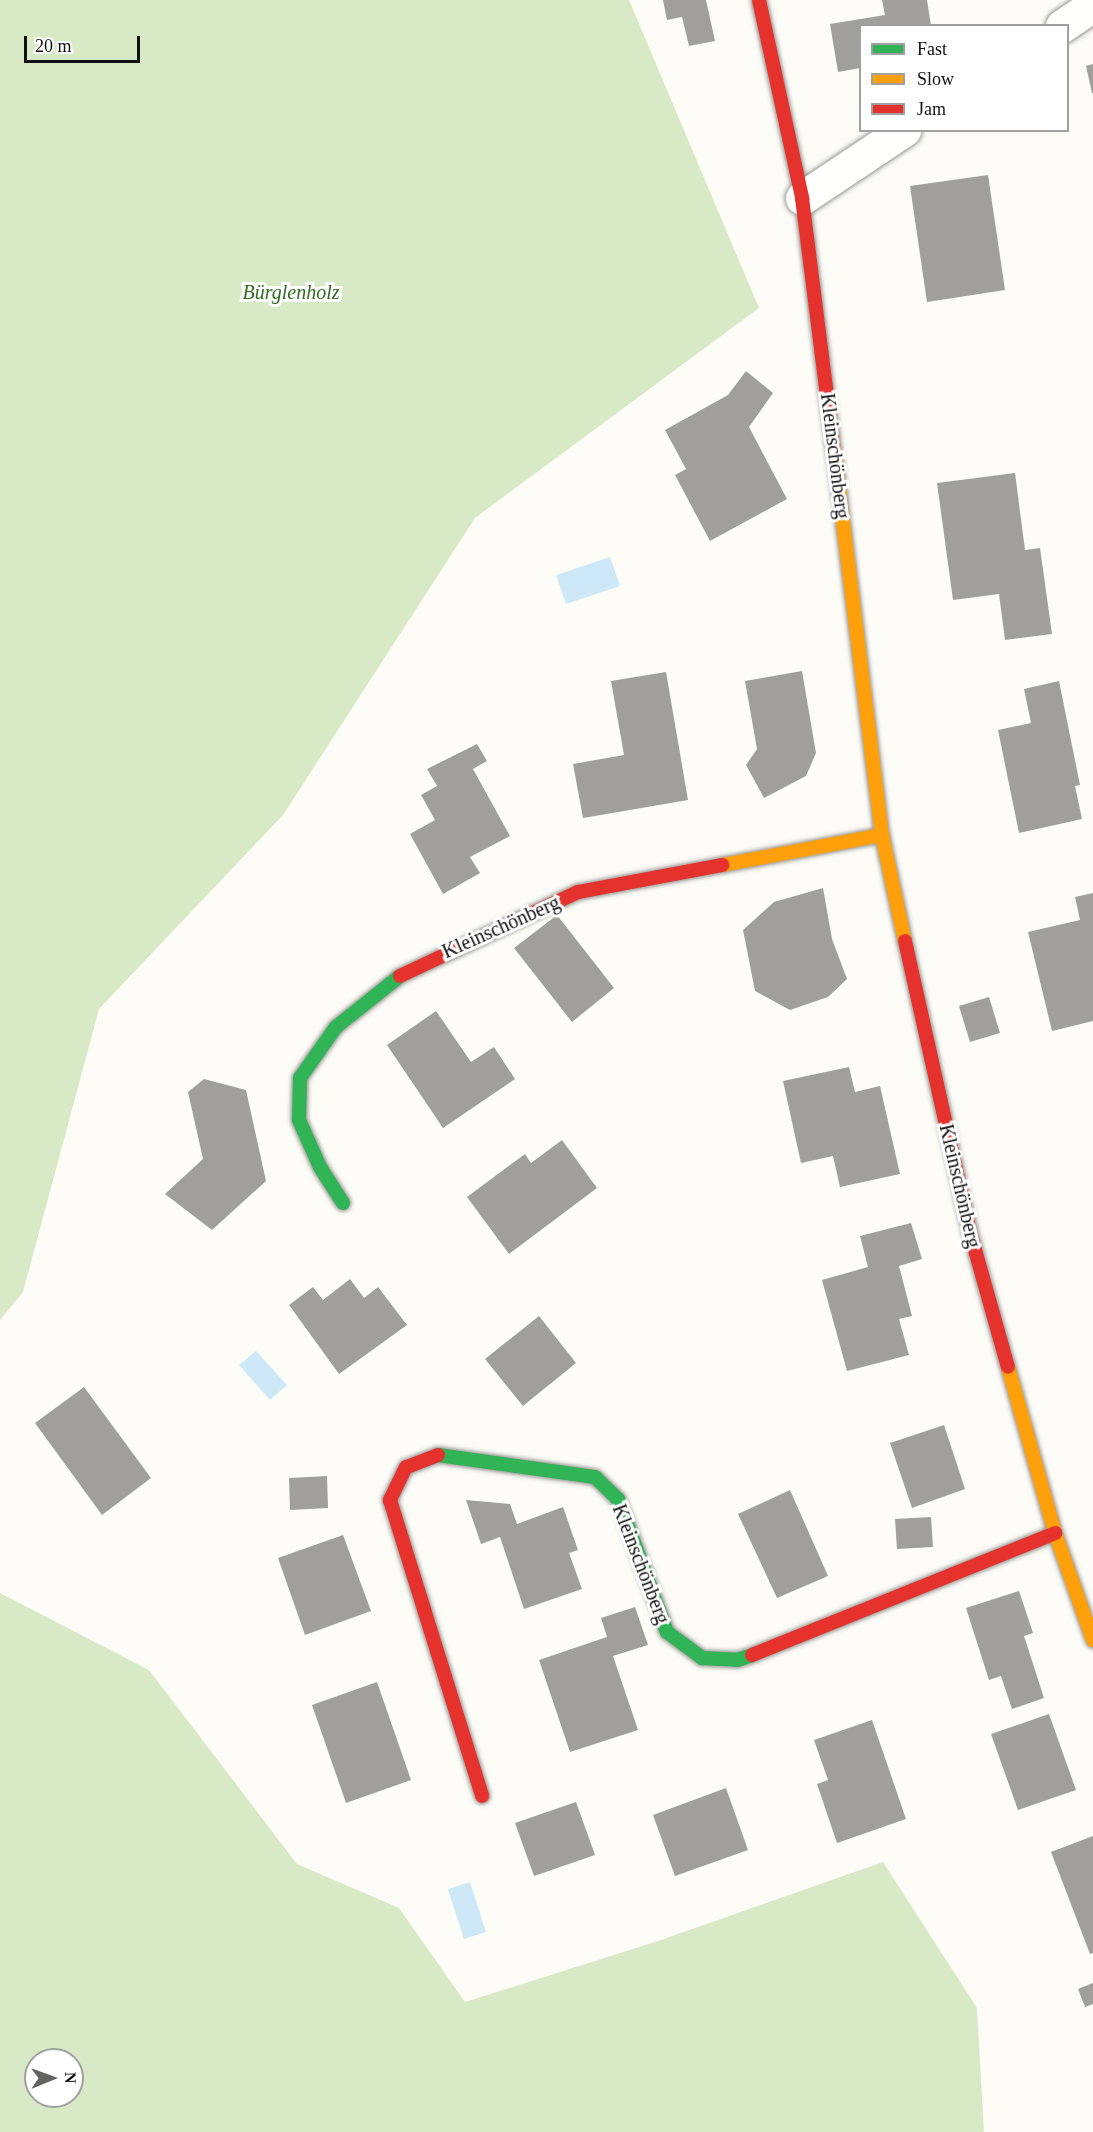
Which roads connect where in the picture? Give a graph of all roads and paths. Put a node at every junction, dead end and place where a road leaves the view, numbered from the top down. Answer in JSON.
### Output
{"nodes":[{"id":1,"x":759,"y":0,"type":"edge"},
{"id":2,"x":1093,"y":5,"type":"edge"},
{"id":3,"x":1065,"y":24,"type":"edge"},
{"id":4,"x":901,"y":132,"type":"edge"},
{"id":5,"x":802,"y":198,"type":"junction"},
{"id":6,"x":882,"y":835,"type":"junction"},
{"id":7,"x":343,"y":1203,"type":"dead end"},
{"id":8,"x":1055,"y":1533,"type":"junction"},
{"id":9,"x":1093,"y":1640,"type":"edge"},
{"id":10,"x":482,"y":1796,"type":"dead end"}],
"edges":[{"from":1,"to":5,"type":"street","name":"Kleinschönberg"},
{"from":2,"to":3,"type":"street"},
{"from":4,"to":5,"type":"street"},
{"from":5,"to":6,"type":"street","name":"Kleinschönberg"},
{"from":6,"to":7,"type":"street","name":"Kleinschönberg"},
{"from":6,"to":8,"type":"street","name":"Kleinschönberg"},
{"from":8,"to":9,"type":"street","name":"Kleinschönberg"},
{"from":8,"to":10,"type":"street","name":"Kleinschönberg"}]}
